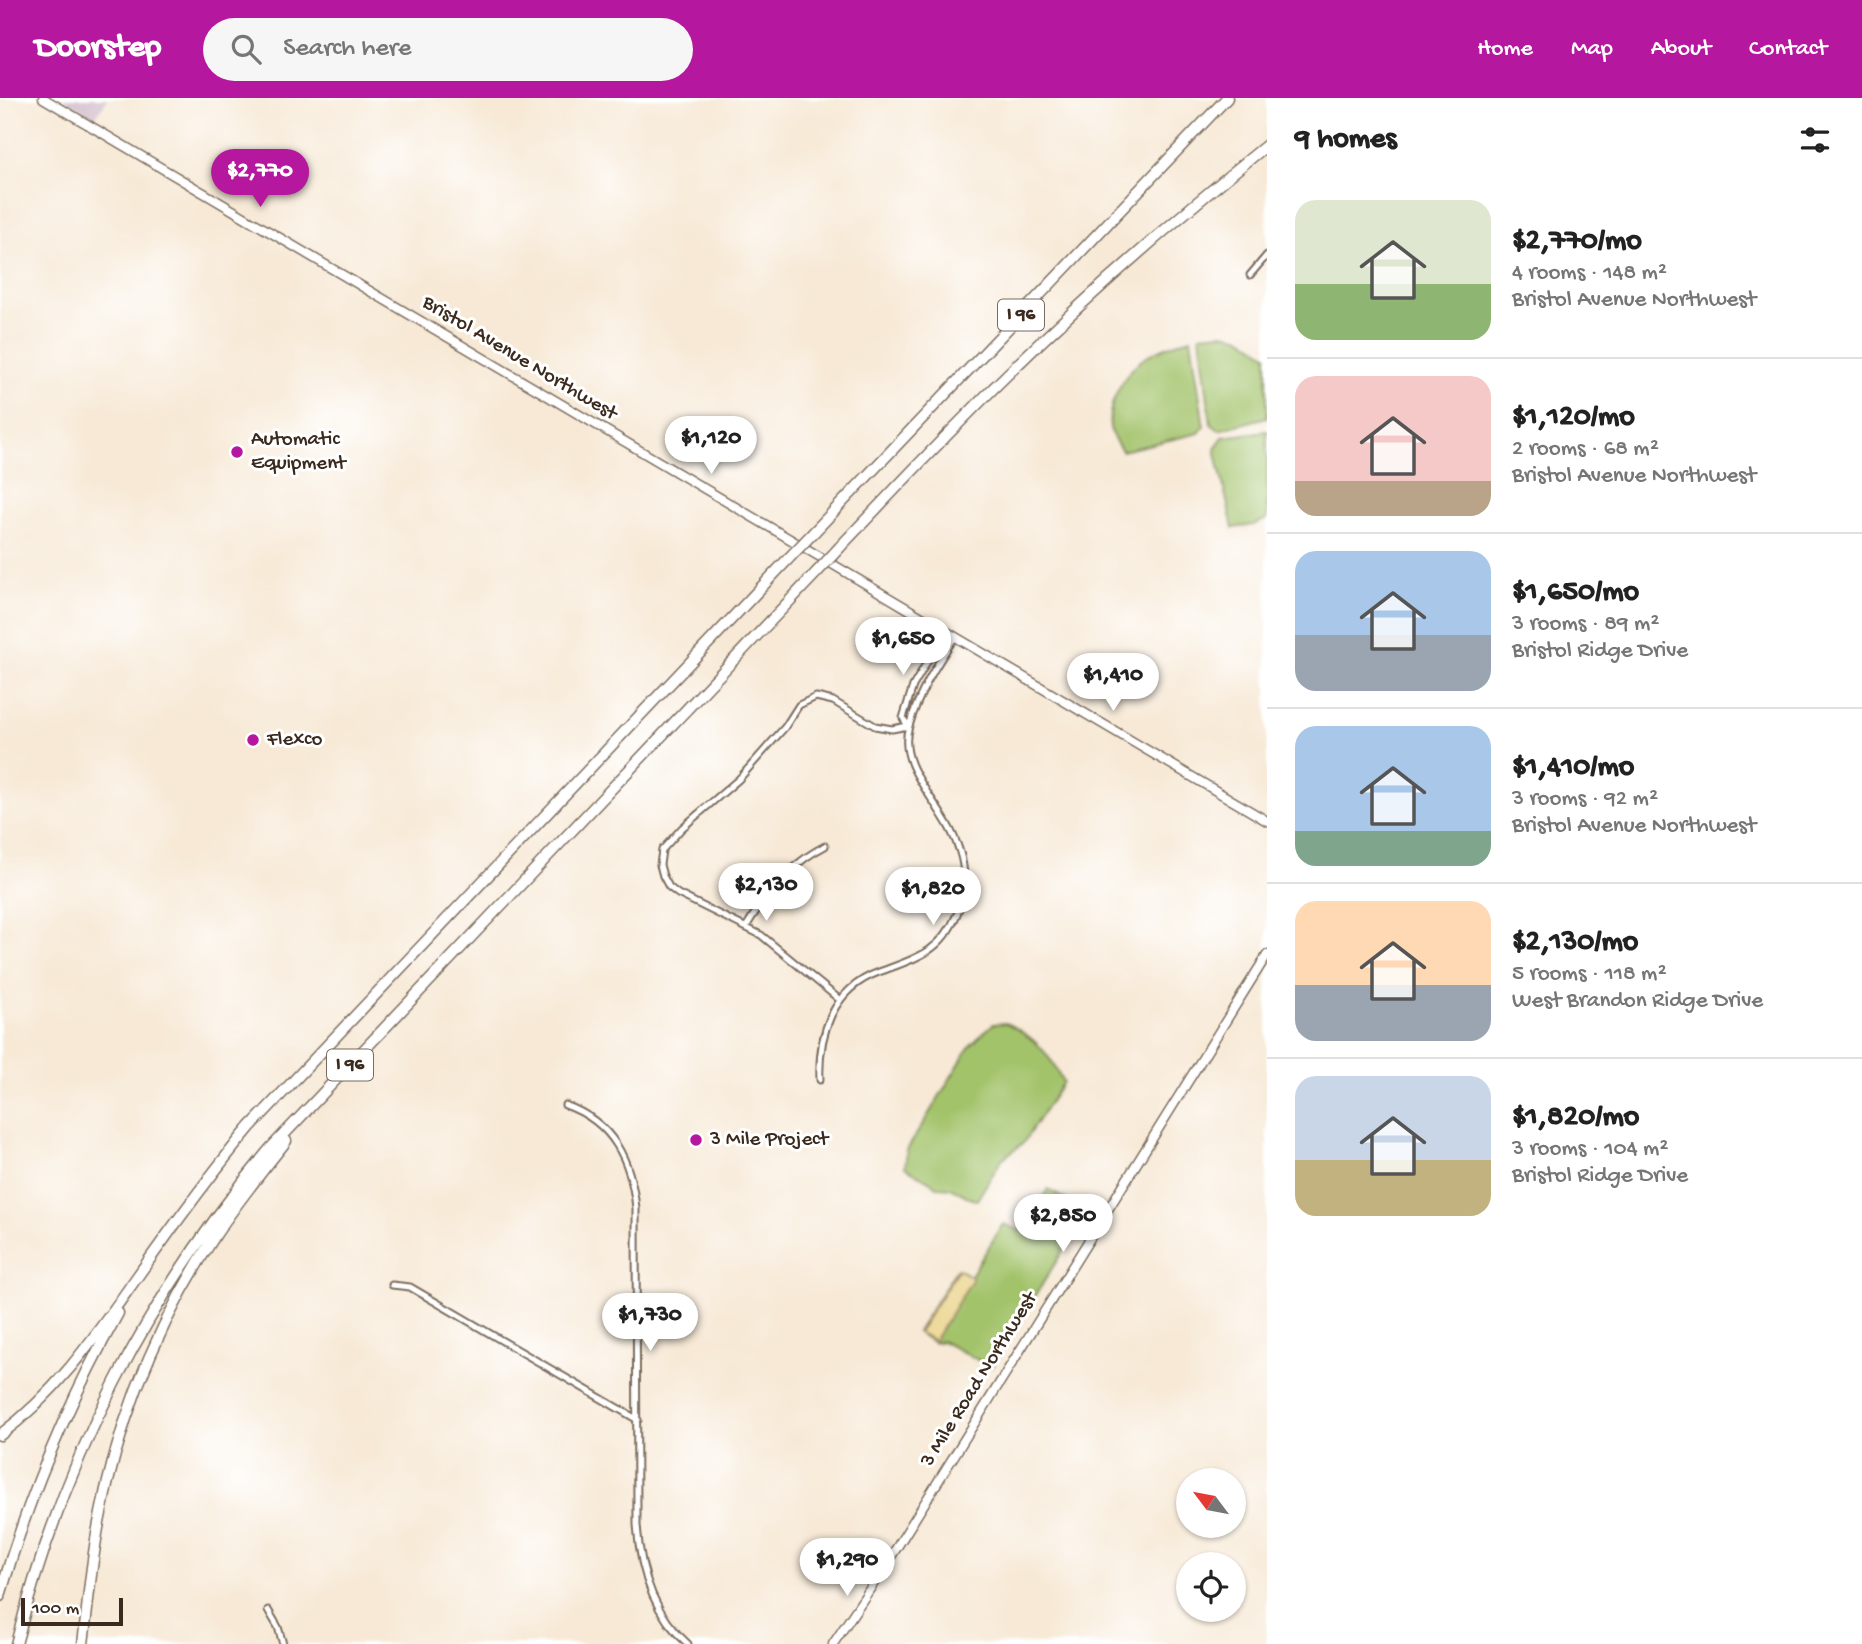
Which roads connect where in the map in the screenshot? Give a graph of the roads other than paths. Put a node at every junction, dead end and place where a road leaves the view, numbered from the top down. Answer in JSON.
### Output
{"nodes":[{"id":1,"x":43,"y":98,"type":"edge"},
{"id":2,"x":1227,"y":98,"type":"edge"},
{"id":3,"x":1267,"y":145,"type":"edge"},
{"id":4,"x":1267,"y":255,"type":"edge"},
{"id":5,"x":1250,"y":275,"type":"dead end"},
{"id":6,"x":945,"y":631,"type":"junction"},
{"id":7,"x":955,"y":637,"type":"junction"},
{"id":8,"x":908,"y":726,"type":"junction"},
{"id":9,"x":1267,"y":821,"type":"edge"},
{"id":10,"x":825,"y":846,"type":"dead end"},
{"id":11,"x":746,"y":927,"type":"junction"},
{"id":12,"x":1267,"y":956,"type":"edge"},
{"id":13,"x":840,"y":1000,"type":"junction"},
{"id":14,"x":820,"y":1080,"type":"dead end"},
{"id":15,"x":323,"y":1093,"type":"junction"},
{"id":16,"x":565,"y":1105,"type":"dead end"},
{"id":17,"x":160,"y":1244,"type":"junction"},
{"id":18,"x":392,"y":1284,"type":"dead end"},
{"id":19,"x":638,"y":1420,"type":"junction"},
{"id":20,"x":0,"y":1435,"type":"edge"},
{"id":21,"x":0,"y":1596,"type":"edge"},
{"id":22,"x":268,"y":1610,"type":"dead end"},
{"id":23,"x":16,"y":1644,"type":"edge"},
{"id":24,"x":83,"y":1644,"type":"edge"},
{"id":25,"x":283,"y":1644,"type":"edge"},
{"id":26,"x":688,"y":1644,"type":"edge"},
{"id":27,"x":833,"y":1644,"type":"edge"}],
"edges":[{"from":1,"to":6,"type":"street","name":"Bristol Avenue Northwest"},
{"from":2,"to":17,"type":"highway","number":"I 96","bridge":true},
{"from":3,"to":15,"type":"highway","number":"I 96","bridge":true},
{"from":4,"to":5,"type":"street"},
{"from":6,"to":7,"type":"street","name":"Bristol Avenue Northwest"},
{"from":6,"to":8,"type":"street"},
{"from":7,"to":8,"type":"street"},
{"from":7,"to":9,"type":"street","name":"Bristol Avenue Northwest"},
{"from":8,"to":11,"type":"street"},
{"from":8,"to":13,"type":"street"},
{"from":10,"to":11,"type":"street"},
{"from":11,"to":13,"type":"street"},
{"from":12,"to":27,"type":"street","name":"3 Mile Road Northwest"},
{"from":13,"to":14,"type":"street"},
{"from":15,"to":23,"type":"highway","number":"I 96"},
{"from":15,"to":24,"type":"highway"},
{"from":16,"to":19,"type":"street"},
{"from":17,"to":20,"type":"highway"},
{"from":17,"to":21,"type":"highway","number":"I 96"},
{"from":18,"to":19,"type":"street"},
{"from":19,"to":26,"type":"street"},
{"from":22,"to":25,"type":"street"}]}
